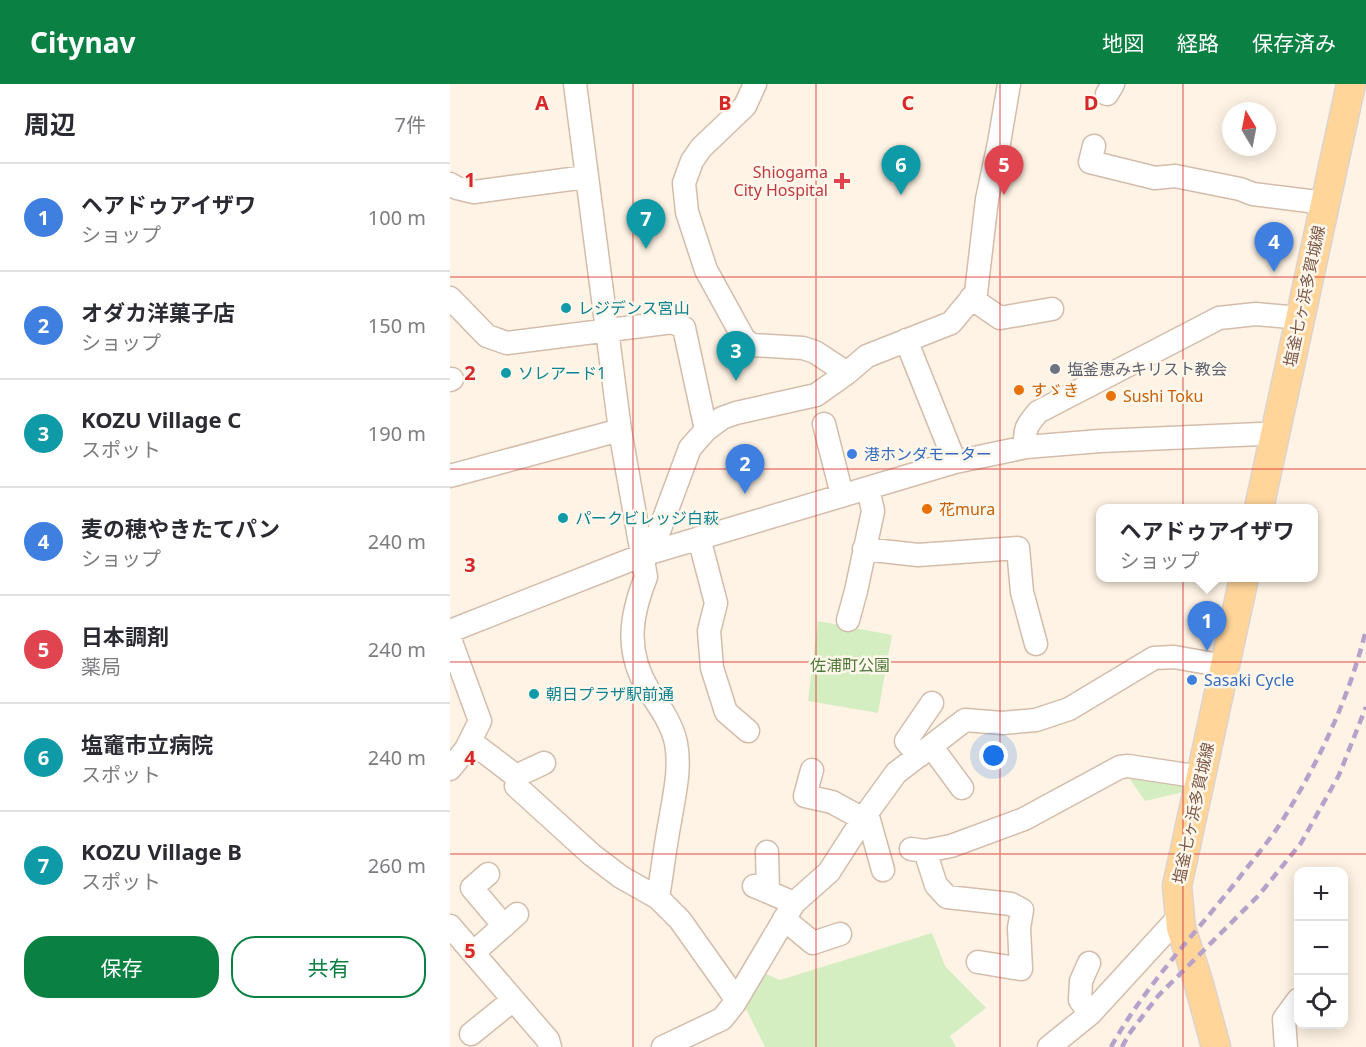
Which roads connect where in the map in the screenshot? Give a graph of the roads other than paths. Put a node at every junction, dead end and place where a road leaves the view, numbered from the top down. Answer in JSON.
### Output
{"nodes":[{"id":1,"x":575,"y":84,"type":"edge"},
{"id":2,"x":755,"y":84,"type":"edge"},
{"id":3,"x":1009,"y":84,"type":"edge"},
{"id":4,"x":1351,"y":84,"type":"edge"},
{"id":5,"x":1094,"y":146,"type":"dead end"},
{"id":6,"x":586,"y":177,"type":"junction"},
{"id":7,"x":452,"y":190,"type":"edge"},
{"id":8,"x":1325,"y":203,"type":"junction"},
{"id":9,"x":450,"y":298,"type":"edge"},
{"id":10,"x":971,"y":298,"type":"junction"},
{"id":11,"x":1052,"y":309,"type":"dead end"},
{"id":12,"x":1300,"y":318,"type":"junction"},
{"id":13,"x":606,"y":331,"type":"junction"},
{"id":14,"x":906,"y":340,"type":"junction"},
{"id":15,"x":847,"y":373,"type":"junction"},
{"id":16,"x":824,"y":424,"type":"dead end"},
{"id":17,"x":620,"y":430,"type":"junction"},
{"id":18,"x":706,"y":430,"type":"junction"},
{"id":19,"x":1274,"y":435,"type":"junction"},
{"id":20,"x":1026,"y":447,"type":"junction"},
{"id":21,"x":955,"y":462,"type":"junction"},
{"id":22,"x":450,"y":477,"type":"edge"},
{"id":23,"x":868,"y":488,"type":"junction"},
{"id":24,"x":842,"y":495,"type":"junction"},
{"id":25,"x":1259,"y":504,"type":"edge"},
{"id":26,"x":699,"y":538,"type":"junction"},
{"id":27,"x":864,"y":549,"type":"junction"},
{"id":28,"x":647,"y":554,"type":"junction"},
{"id":29,"x":1243,"y":582,"type":"edge"},
{"id":30,"x":848,"y":620,"type":"dead end"},
{"id":31,"x":450,"y":631,"type":"edge"},
{"id":32,"x":450,"y":639,"type":"edge"},
{"id":33,"x":1036,"y":644,"type":"dead end"},
{"id":34,"x":1225,"y":666,"type":"junction"},
{"id":35,"x":932,"y":703,"type":"dead end"},
{"id":36,"x":748,"y":731,"type":"dead end"},
{"id":37,"x":470,"y":741,"type":"junction"},
{"id":38,"x":925,"y":751,"type":"junction"},
{"id":39,"x":544,"y":763,"type":"dead end"},
{"id":40,"x":450,"y":769,"type":"edge"},
{"id":41,"x":812,"y":770,"type":"dead end"},
{"id":42,"x":1201,"y":777,"type":"junction"},
{"id":43,"x":516,"y":786,"type":"dead end"},
{"id":44,"x":962,"y":788,"type":"dead end"},
{"id":45,"x":865,"y":816,"type":"junction"},
{"id":46,"x":767,"y":852,"type":"dead end"},
{"id":47,"x":883,"y":870,"type":"dead end"},
{"id":48,"x":488,"y":874,"type":"dead end"},
{"id":49,"x":658,"y":898,"type":"junction"},
{"id":50,"x":789,"y":911,"type":"junction"},
{"id":51,"x":1179,"y":917,"type":"junction"},
{"id":52,"x":450,"y":926,"type":"edge"},
{"id":53,"x":840,"y":934,"type":"dead end"},
{"id":54,"x":473,"y":953,"type":"junction"},
{"id":55,"x":978,"y":962,"type":"dead end"},
{"id":56,"x":1089,"y":963,"type":"dead end"},
{"id":57,"x":736,"y":999,"type":"junction"},
{"id":58,"x":513,"y":1000,"type":"junction"},
{"id":59,"x":1294,"y":1006,"type":"edge"},
{"id":60,"x":1090,"y":1014,"type":"junction"},
{"id":61,"x":471,"y":1034,"type":"dead end"},
{"id":62,"x":550,"y":1047,"type":"edge"},
{"id":63,"x":663,"y":1047,"type":"edge"},
{"id":64,"x":1049,"y":1047,"type":"edge"},
{"id":65,"x":1216,"y":1047,"type":"edge"},
{"id":66,"x":1286,"y":1047,"type":"edge"}],
"edges":[{"from":1,"to":6,"type":"street"},
{"from":2,"to":15,"type":"street"},
{"from":3,"to":10,"type":"street"},
{"from":4,"to":8,"type":"main road","name":"塩釜七ヶ浜多賀城線"},
{"from":5,"to":8,"type":"street"},
{"from":6,"to":7,"type":"street"},
{"from":6,"to":13,"type":"street"},
{"from":8,"to":12,"type":"main road","name":"塩釜七ヶ浜多賀城線"},
{"from":9,"to":13,"type":"street"},
{"from":10,"to":11,"type":"street"},
{"from":10,"to":14,"type":"street"},
{"from":12,"to":19,"type":"main road","name":"塩釜七ヶ浜多賀城線"},
{"from":12,"to":20,"type":"street"},
{"from":13,"to":17,"type":"street"},
{"from":13,"to":18,"type":"street"},
{"from":14,"to":15,"type":"street"},
{"from":14,"to":21,"type":"street"},
{"from":15,"to":18,"type":"street"},
{"from":16,"to":24,"type":"street"},
{"from":17,"to":22,"type":"street"},
{"from":17,"to":28,"type":"street"},
{"from":18,"to":28,"type":"street"},
{"from":19,"to":20,"type":"street"},
{"from":19,"to":25,"type":"main road","name":"塩釜七ヶ浜多賀城線"},
{"from":20,"to":21,"type":"street"},
{"from":21,"to":23,"type":"street"},
{"from":23,"to":24,"type":"street"},
{"from":23,"to":27,"type":"street"},
{"from":24,"to":26,"type":"street"},
{"from":26,"to":28,"type":"street"},
{"from":26,"to":36,"type":"street"},
{"from":27,"to":30,"type":"street"},
{"from":27,"to":33,"type":"street"},
{"from":28,"to":31,"type":"street"},
{"from":28,"to":49,"type":"street"},
{"from":29,"to":34,"type":"main road","name":"塩釜七ヶ浜多賀城線"},
{"from":32,"to":37,"type":"street"},
{"from":34,"to":38,"type":"street"},
{"from":34,"to":42,"type":"main road","name":"塩釜七ヶ浜多賀城線"},
{"from":35,"to":38,"type":"street"},
{"from":37,"to":39,"type":"street"},
{"from":37,"to":40,"type":"street"},
{"from":38,"to":44,"type":"street"},
{"from":38,"to":45,"type":"street"},
{"from":41,"to":45,"type":"street"},
{"from":42,"to":51,"type":"main road","name":"塩釜七ヶ浜多賀城線"},
{"from":42,"to":55,"type":"street"},
{"from":43,"to":49,"type":"street"},
{"from":45,"to":47,"type":"street"},
{"from":45,"to":50,"type":"street"},
{"from":46,"to":50,"type":"street"},
{"from":48,"to":54,"type":"street"},
{"from":49,"to":57,"type":"street"},
{"from":50,"to":53,"type":"street"},
{"from":50,"to":57,"type":"street"},
{"from":51,"to":60,"type":"street"},
{"from":51,"to":65,"type":"main road","name":"塩釜七ヶ浜多賀城線"},
{"from":52,"to":54,"type":"street"},
{"from":54,"to":58,"type":"street"},
{"from":56,"to":60,"type":"street"},
{"from":57,"to":63,"type":"street"},
{"from":58,"to":61,"type":"street"},
{"from":58,"to":62,"type":"street"},
{"from":59,"to":66,"type":"street"},
{"from":60,"to":64,"type":"street"}]}
